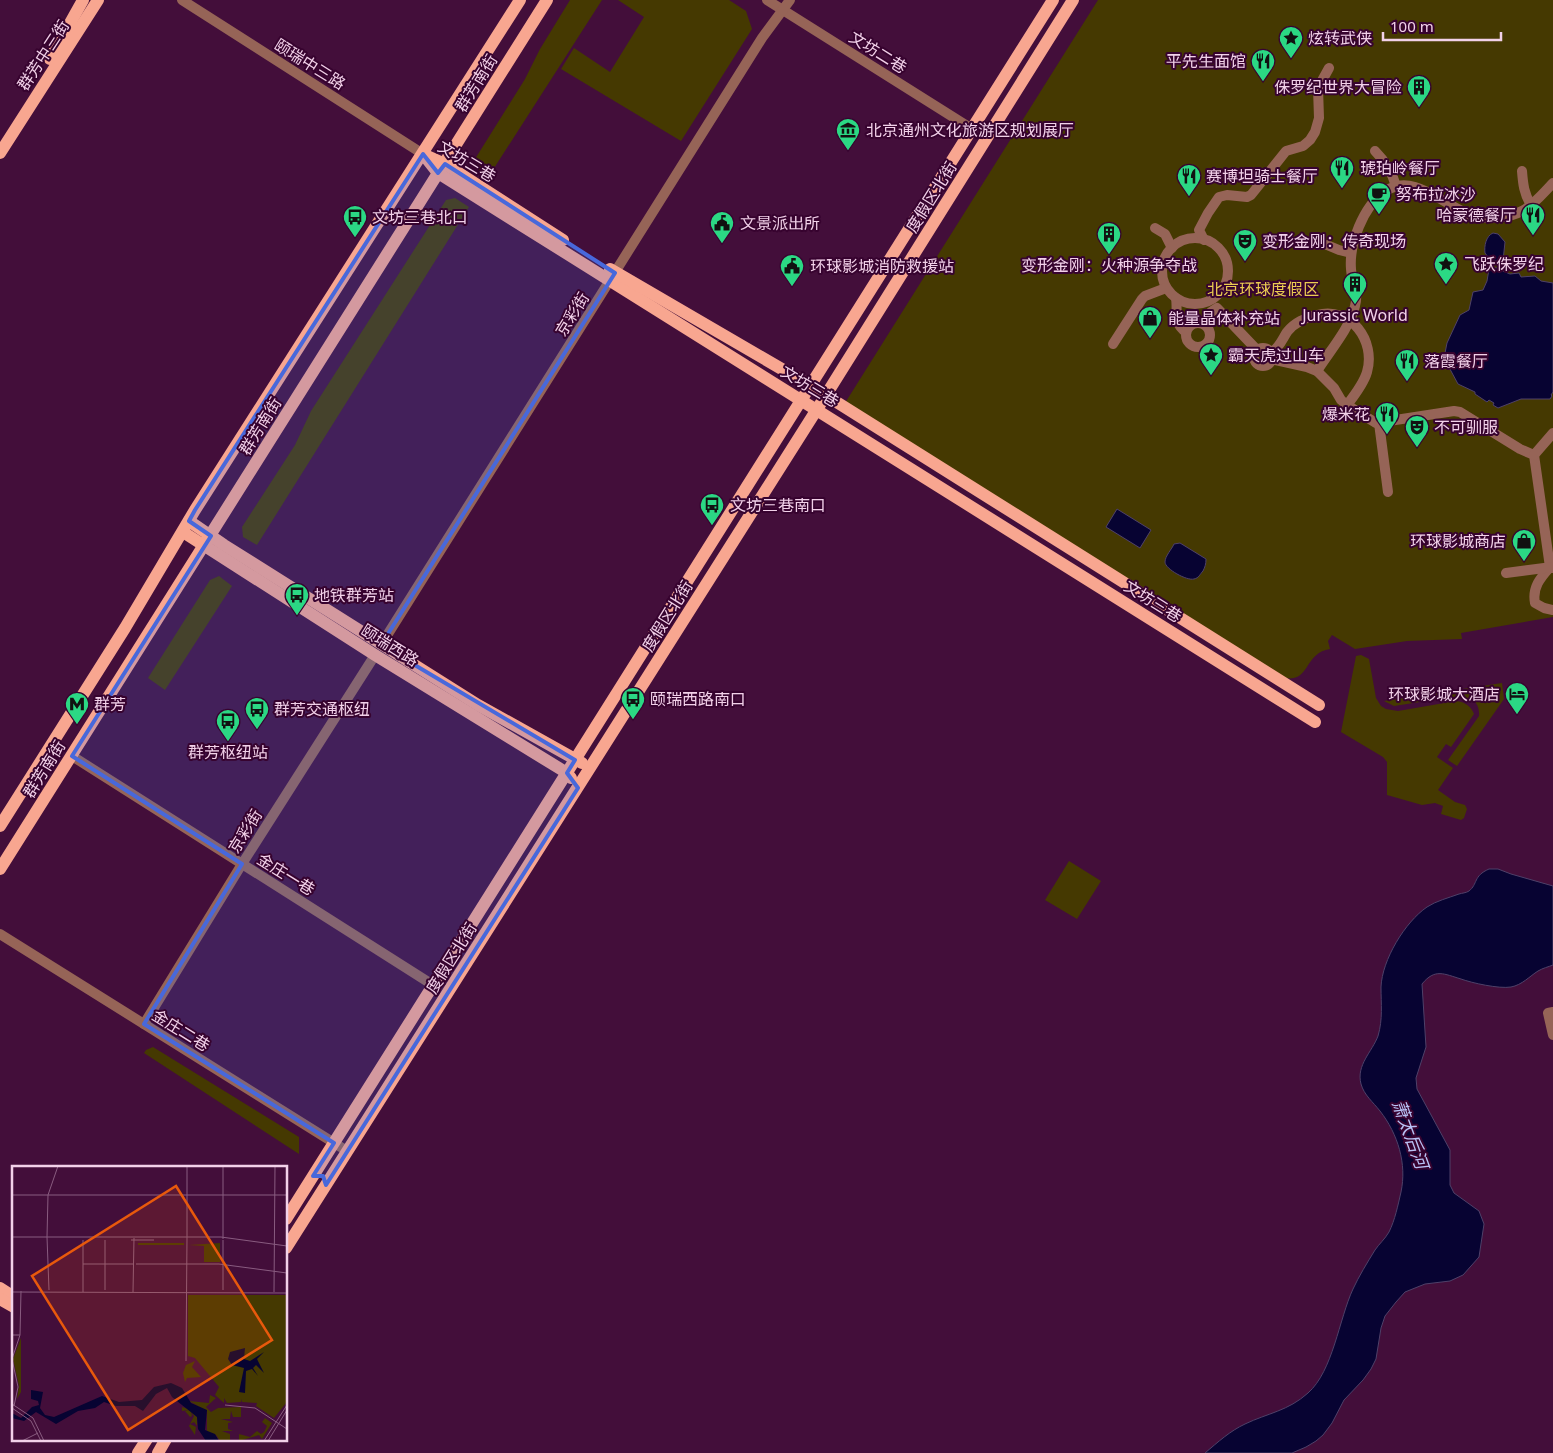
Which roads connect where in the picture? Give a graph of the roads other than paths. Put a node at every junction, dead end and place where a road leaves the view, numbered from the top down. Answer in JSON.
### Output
{"nodes":[{"id":1,"x":83,"y":0,"type":"edge"},
{"id":2,"x":98,"y":0,"type":"edge"},
{"id":3,"x":182,"y":0,"type":"edge"},
{"id":4,"x":520,"y":0,"type":"edge"},
{"id":5,"x":547,"y":0,"type":"edge"},
{"id":6,"x":767,"y":0,"type":"edge"},
{"id":7,"x":790,"y":0,"type":"edge"},
{"id":8,"x":1053,"y":0,"type":"edge"},
{"id":9,"x":1073,"y":0,"type":"edge"},
{"id":10,"x":783,"y":10,"type":"junction"},
{"id":11,"x":1329,"y":68,"type":"dead end"},
{"id":12,"x":972,"y":129,"type":"junction"},
{"id":13,"x":0,"y":140,"type":"edge"},
{"id":14,"x":1375,"y":152,"type":"dead end"},
{"id":15,"x":0,"y":153,"type":"edge"},
{"id":16,"x":423,"y":154,"type":"junction"},
{"id":17,"x":442,"y":169,"type":"junction"},
{"id":18,"x":1522,"y":171,"type":"dead end"},
{"id":19,"x":1553,"y":183,"type":"edge"},
{"id":20,"x":1396,"y":186,"type":"junction"},
{"id":21,"x":1532,"y":205,"type":"junction"},
{"id":22,"x":1156,"y":228,"type":"dead end"},
{"id":23,"x":1204,"y":240,"type":"junction"},
{"id":24,"x":1328,"y":245,"type":"dead end"},
{"id":25,"x":1172,"y":248,"type":"junction"},
{"id":26,"x":1351,"y":253,"type":"junction"},
{"id":27,"x":613,"y":276,"type":"junction"},
{"id":28,"x":1166,"y":288,"type":"junction"},
{"id":29,"x":1176,"y":298,"type":"junction"},
{"id":30,"x":1214,"y":304,"type":"junction"},
{"id":31,"x":1350,"y":320,"type":"junction"},
{"id":32,"x":1205,"y":324,"type":"junction"},
{"id":33,"x":1186,"y":332,"type":"junction"},
{"id":34,"x":1113,"y":344,"type":"dead end"},
{"id":35,"x":1257,"y":350,"type":"junction"},
{"id":36,"x":1271,"y":356,"type":"junction"},
{"id":37,"x":1317,"y":371,"type":"junction"},
{"id":38,"x":811,"y":386,"type":"junction"},
{"id":39,"x":826,"y":395,"type":"junction"},
{"id":40,"x":802,"y":401,"type":"junction"},
{"id":41,"x":1347,"y":405,"type":"junction"},
{"id":42,"x":817,"y":409,"type":"junction"},
{"id":43,"x":1379,"y":423,"type":"junction"},
{"id":44,"x":1553,"y":433,"type":"edge"},
{"id":45,"x":1534,"y":455,"type":"junction"},
{"id":46,"x":1388,"y":492,"type":"dead end"},
{"id":47,"x":189,"y":521,"type":"junction"},
{"id":48,"x":183,"y":532,"type":"junction"},
{"id":49,"x":208,"y":541,"type":"junction"},
{"id":50,"x":1552,"y":567,"type":"edge"},
{"id":51,"x":1506,"y":573,"type":"dead end"},
{"id":52,"x":1553,"y":610,"type":"edge"},
{"id":53,"x":378,"y":650,"type":"junction"},
{"id":54,"x":1320,"y":705,"type":"dead end"},
{"id":55,"x":1315,"y":722,"type":"dead end"},
{"id":56,"x":72,"y":756,"type":"junction"},
{"id":57,"x":575,"y":760,"type":"junction"},
{"id":58,"x":592,"y":766,"type":"junction"},
{"id":59,"x":566,"y":773,"type":"junction"},
{"id":60,"x":578,"y":788,"type":"junction"},
{"id":61,"x":0,"y":826,"type":"edge"},
{"id":62,"x":242,"y":864,"type":"junction"},
{"id":63,"x":0,"y":869,"type":"edge"},
{"id":64,"x":0,"y":934,"type":"edge"},
{"id":65,"x":433,"y":985,"type":"junction"},
{"id":66,"x":1553,"y":1012,"type":"edge"},
{"id":67,"x":144,"y":1024,"type":"junction"},
{"id":68,"x":1553,"y":1035,"type":"edge"},
{"id":69,"x":354,"y":1111,"type":"junction"},
{"id":70,"x":367,"y":1119,"type":"junction"},
{"id":71,"x":334,"y":1143,"type":"junction"},
{"id":72,"x":347,"y":1151,"type":"junction"},
{"id":73,"x":314,"y":1176,"type":"junction"},
{"id":74,"x":326,"y":1185,"type":"junction"},
{"id":75,"x":288,"y":1216,"type":"edge"},
{"id":76,"x":288,"y":1245,"type":"edge"},
{"id":77,"x":0,"y":1288,"type":"edge"},
{"id":78,"x":12,"y":1296,"type":"edge"},
{"id":79,"x":0,"y":1299,"type":"edge"},
{"id":80,"x":12,"y":1307,"type":"edge"},
{"id":81,"x":146,"y":1440,"type":"edge"},
{"id":82,"x":165,"y":1440,"type":"edge"},
{"id":83,"x":138,"y":1453,"type":"edge"},
{"id":84,"x":158,"y":1453,"type":"edge"}],
"edges":[{"from":1,"to":13,"type":"main road","name":"群芳中三街"},
{"from":2,"to":15,"type":"main road","name":"群芳中三街"},
{"from":3,"to":16,"type":"street","name":"颐瑞中三路"},
{"from":4,"to":16,"type":"main road","name":"群芳南街"},
{"from":5,"to":17,"type":"main road","name":"群芳南街"},
{"from":6,"to":10,"type":"street","name":"文坊二巷"},
{"from":7,"to":10,"type":"street","name":"京彩街"},
{"from":8,"to":12,"type":"main road","name":"度假区北街"},
{"from":9,"to":39,"type":"main road","name":"度假区北街"},
{"from":10,"to":12,"type":"street","name":"文坊二巷"},
{"from":10,"to":27,"type":"street","name":"京彩街"},
{"from":11,"to":23,"type":"street"},
{"from":12,"to":38,"type":"main road","name":"度假区北街"},
{"from":14,"to":20,"type":"street"},
{"from":16,"to":17,"type":"main road","name":"文坊三巷"},
{"from":16,"to":47,"type":"main road","name":"群芳南街"},
{"from":17,"to":27,"type":"main road","name":"文坊三巷"},
{"from":17,"to":49,"type":"main road","name":"群芳南街"},
{"from":18,"to":21,"type":"street"},
{"from":19,"to":21,"type":"street"},
{"from":20,"to":21,"type":"street"},
{"from":20,"to":26,"type":"street"},
{"from":22,"to":25,"type":"street"},
{"from":23,"to":25,"type":"street"},
{"from":23,"to":30,"type":"street"},
{"from":24,"to":26,"type":"street"},
{"from":25,"to":28,"type":"street"},
{"from":26,"to":31,"type":"street"},
{"from":27,"to":38,"type":"main road","name":"文坊三巷"},
{"from":27,"to":40,"type":"main road","name":"文坊三巷"},
{"from":27,"to":53,"type":"street","name":"京彩街"},
{"from":28,"to":29,"type":"street"},
{"from":28,"to":34,"type":"street"},
{"from":29,"to":30,"type":"street"},
{"from":29,"to":33,"type":"street"},
{"from":30,"to":32,"type":"street"},
{"from":30,"to":35,"type":"street"},
{"from":31,"to":36,"type":"street"},
{"from":31,"to":37,"type":"street"},
{"from":31,"to":41,"type":"street"},
{"from":32,"to":33,"type":"street"},
{"from":32,"to":33,"type":"street"},
{"from":35,"to":36,"type":"street"},
{"from":35,"to":36,"type":"street"},
{"from":36,"to":37,"type":"street"},
{"from":37,"to":41,"type":"street"},
{"from":38,"to":39,"type":"main road","name":"文坊三巷"},
{"from":38,"to":40,"type":"main road","name":"度假区北街"},
{"from":39,"to":42,"type":"main road","name":"度假区北街"},
{"from":39,"to":54,"type":"main road","name":"文坊三巷"},
{"from":40,"to":42,"type":"main road","name":"文坊三巷"},
{"from":40,"to":57,"type":"main road","name":"度假区北街"},
{"from":41,"to":43,"type":"street"},
{"from":42,"to":55,"type":"main road","name":"文坊三巷"},
{"from":42,"to":58,"type":"main road","name":"度假区北街"},
{"from":43,"to":45,"type":"street"},
{"from":43,"to":46,"type":"street"},
{"from":44,"to":45,"type":"street"},
{"from":45,"to":50,"type":"street"},
{"from":47,"to":48,"type":"main road","name":"群芳南街"},
{"from":47,"to":49,"type":"main road","name":"颐瑞西路"},
{"from":48,"to":49,"type":"main road","name":"颐瑞西路"},
{"from":48,"to":61,"type":"main road","name":"群芳南街"},
{"from":49,"to":53,"type":"main road","name":"颐瑞西路"},
{"from":49,"to":56,"type":"main road","name":"群芳南街"},
{"from":50,"to":51,"type":"street"},
{"from":50,"to":52,"type":"street"},
{"from":53,"to":57,"type":"main road","name":"颐瑞西路"},
{"from":53,"to":59,"type":"main road","name":"颐瑞西路"},
{"from":53,"to":62,"type":"street","name":"京彩街"},
{"from":56,"to":62,"type":"street","name":"金庄一巷"},
{"from":56,"to":63,"type":"main road","name":"群芳南街"},
{"from":57,"to":58,"type":"main road","name":"颐瑞西路"},
{"from":57,"to":59,"type":"main road","name":"度假区北街"},
{"from":58,"to":60,"type":"main road","name":"度假区北街"},
{"from":59,"to":60,"type":"main road","name":"颐瑞西路"},
{"from":59,"to":65,"type":"main road","name":"度假区北街"},
{"from":60,"to":70,"type":"main road","name":"度假区北街"},
{"from":62,"to":65,"type":"street","name":"金庄一巷"},
{"from":62,"to":67,"type":"street","name":"京彩街"},
{"from":64,"to":67,"type":"street","name":"金庄二巷"},
{"from":65,"to":69,"type":"main road","name":"度假区北街"},
{"from":66,"to":68,"type":"street"},
{"from":67,"to":71,"type":"street","name":"金庄二巷"},
{"from":69,"to":70,"type":"main road"},
{"from":69,"to":71,"type":"main road","name":"度假区北街"},
{"from":70,"to":72,"type":"main road","name":"度假区北街"},
{"from":71,"to":72,"type":"street","name":"金庄二巷"},
{"from":71,"to":73,"type":"main road","name":"度假区北街"},
{"from":72,"to":74,"type":"main road","name":"度假区北街"},
{"from":73,"to":74,"type":"main road"},
{"from":73,"to":75,"type":"main road","name":"度假区北街"},
{"from":74,"to":76,"type":"main road","name":"度假区北街"},
{"from":77,"to":78,"type":"main road"},
{"from":79,"to":80,"type":"main road"},
{"from":81,"to":83,"type":"main road"},
{"from":82,"to":84,"type":"main road"}]}
